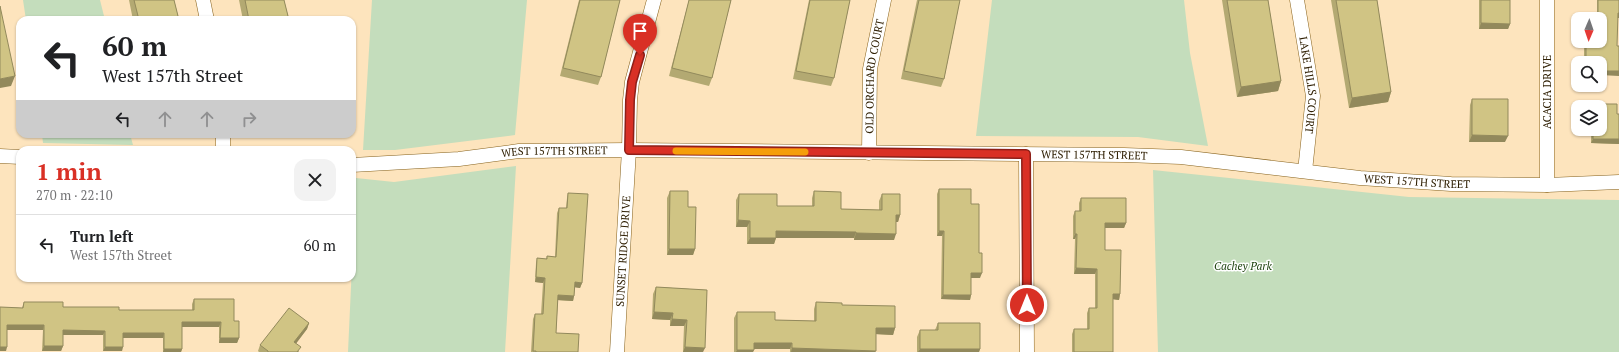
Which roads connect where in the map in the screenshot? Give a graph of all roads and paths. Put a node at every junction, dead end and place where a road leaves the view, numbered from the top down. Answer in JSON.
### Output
{"nodes":[{"id":1,"x":203,"y":0,"type":"edge"},
{"id":2,"x":654,"y":0,"type":"edge"},
{"id":3,"x":884,"y":0,"type":"edge"},
{"id":4,"x":1297,"y":0,"type":"edge"},
{"id":5,"x":1547,"y":0,"type":"edge"},
{"id":6,"x":206,"y":16,"type":"edge"},
{"id":7,"x":629,"y":150,"type":"junction"},
{"id":8,"x":869,"y":153,"type":"junction"},
{"id":9,"x":1026,"y":154,"type":"junction"},
{"id":10,"x":0,"y":156,"type":"edge"},
{"id":11,"x":16,"y":157,"type":"edge"},
{"id":12,"x":356,"y":165,"type":"edge"},
{"id":13,"x":1305,"y":171,"type":"junction"},
{"id":14,"x":1619,"y":182,"type":"edge"},
{"id":15,"x":1547,"y":185,"type":"junction"},
{"id":16,"x":617,"y":352,"type":"edge"},
{"id":17,"x":1027,"y":352,"type":"edge"}],
"edges":[{"from":1,"to":6,"type":"street"},
{"from":2,"to":7,"type":"street","name":"SUNSET RIDGE DRIVE"},
{"from":3,"to":8,"type":"street","name":"OLD ORCHARD COURT"},
{"from":4,"to":13,"type":"street","name":"LAKE HILLS COURT"},
{"from":5,"to":15,"type":"street","name":"ACACIA DRIVE"},
{"from":7,"to":8,"type":"street","name":"WEST 157TH STREET"},
{"from":7,"to":12,"type":"street","name":"WEST 157TH STREET"},
{"from":7,"to":16,"type":"street","name":"SUNSET RIDGE DRIVE"},
{"from":8,"to":9,"type":"street","name":"WEST 157TH STREET"},
{"from":9,"to":13,"type":"street","name":"WEST 157TH STREET"},
{"from":9,"to":17,"type":"street"},
{"from":10,"to":11,"type":"street"},
{"from":13,"to":15,"type":"street","name":"WEST 157TH STREET"},
{"from":14,"to":15,"type":"street","name":"WEST 157TH STREET"}]}
